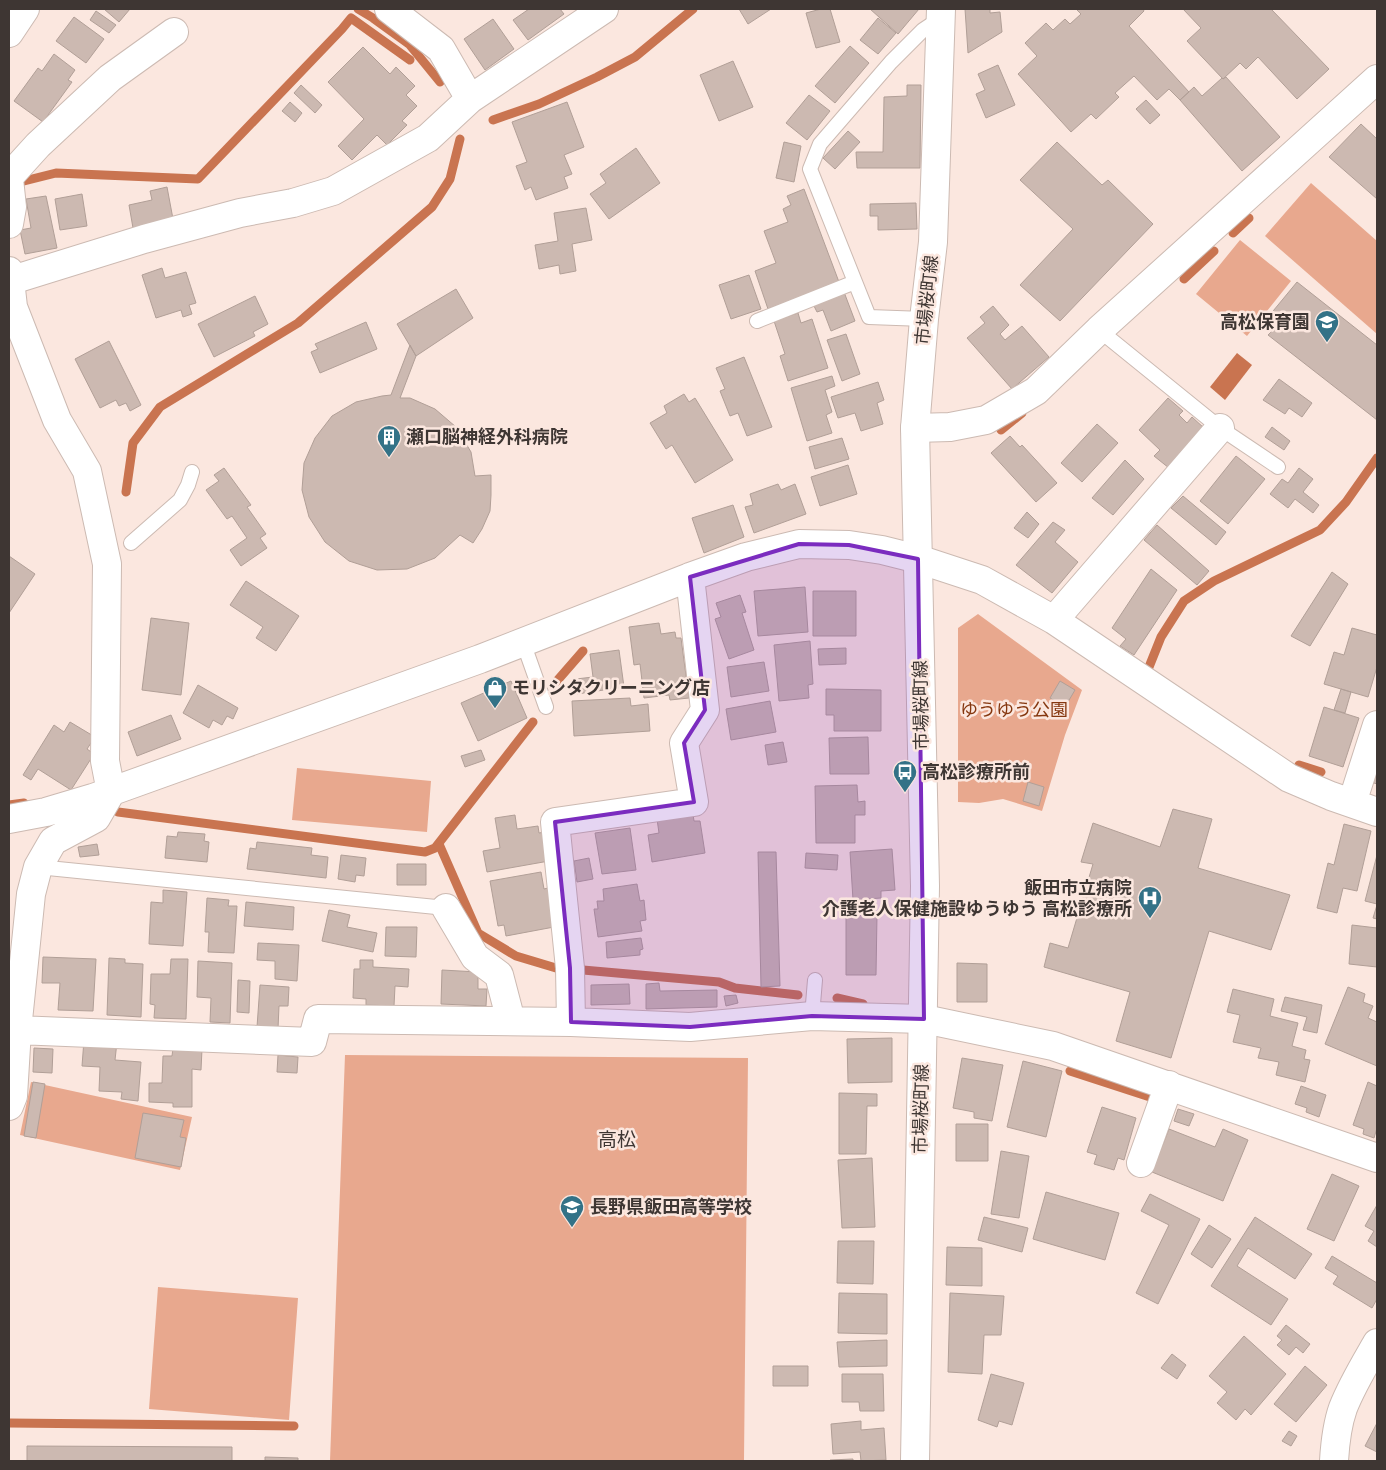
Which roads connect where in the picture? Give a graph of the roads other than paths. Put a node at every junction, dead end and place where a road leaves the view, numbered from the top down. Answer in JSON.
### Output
{"nodes":[{"id":1,"x":25,"y":9,"type":"edge"},
{"id":2,"x":388,"y":9,"type":"edge"},
{"id":3,"x":604,"y":9,"type":"edge"},
{"id":4,"x":941,"y":13,"type":"edge"},
{"id":5,"x":174,"y":32,"type":"dead end"},
{"id":6,"x":9,"y":33,"type":"edge"},
{"id":7,"x":1377,"y":79,"type":"edge"},
{"id":8,"x":470,"y":99,"type":"junction"},
{"id":9,"x":9,"y":178,"type":"edge"},
{"id":10,"x":9,"y":224,"type":"edge"},
{"id":11,"x":9,"y":277,"type":"edge"},
{"id":12,"x":855,"y":282,"type":"junction"},
{"id":13,"x":924,"y":319,"type":"junction"},
{"id":14,"x":757,"y":321,"type":"dead end"},
{"id":15,"x":1099,"y":330,"type":"junction"},
{"id":16,"x":915,"y":428,"type":"junction"},
{"id":17,"x":1220,"y":428,"type":"junction"},
{"id":18,"x":1278,"y":466,"type":"dead end"},
{"id":19,"x":192,"y":472,"type":"dead end"},
{"id":20,"x":131,"y":543,"type":"dead end"},
{"id":21,"x":918,"y":559,"type":"junction"},
{"id":22,"x":690,"y":577,"type":"junction"},
{"id":23,"x":1054,"y":620,"type":"junction"},
{"id":24,"x":523,"y":642,"type":"junction"},
{"id":25,"x":546,"y":707,"type":"dead end"},
{"id":26,"x":1377,"y":725,"type":"edge"},
{"id":27,"x":111,"y":792,"type":"junction"},
{"id":28,"x":1352,"y":803,"type":"junction"},
{"id":29,"x":1377,"y":812,"type":"edge"},
{"id":30,"x":9,"y":819,"type":"edge"},
{"id":31,"x":38,"y":868,"type":"junction"},
{"id":32,"x":446,"y":908,"type":"joint"},
{"id":33,"x":815,"y":980,"type":"dead end"},
{"id":34,"x":812,"y":1016,"type":"junction"},
{"id":35,"x":924,"y":1019,"type":"junction"},
{"id":36,"x":511,"y":1021,"type":"junction"},
{"id":37,"x":571,"y":1022,"type":"junction"},
{"id":38,"x":17,"y":1030,"type":"junction"},
{"id":39,"x":1169,"y":1085,"type":"junction"},
{"id":40,"x":9,"y":1106,"type":"edge"},
{"id":41,"x":1377,"y":1158,"type":"edge"},
{"id":42,"x":1141,"y":1163,"type":"dead end"},
{"id":43,"x":1377,"y":1343,"type":"edge"},
{"id":44,"x":915,"y":1461,"type":"edge"},
{"id":45,"x":1334,"y":1461,"type":"edge"}],
"edges":[{"from":1,"to":6,"type":"street"},
{"from":2,"to":8,"type":"street"},
{"from":3,"to":8,"type":"street"},
{"from":4,"to":12,"type":"lane"},
{"from":4,"to":13,"type":"street","name":"市場桜町線"},
{"from":5,"to":9,"type":"street"},
{"from":7,"to":15,"type":"street"},
{"from":8,"to":11,"type":"street"},
{"from":9,"to":10,"type":"street"},
{"from":11,"to":27,"type":"street"},
{"from":12,"to":13,"type":"lane"},
{"from":12,"to":14,"type":"lane"},
{"from":13,"to":16,"type":"street","name":"市場桜町線"},
{"from":15,"to":16,"type":"street"},
{"from":15,"to":17,"type":"lane"},
{"from":16,"to":21,"type":"street","name":"市場桜町線"},
{"from":17,"to":18,"type":"lane"},
{"from":17,"to":23,"type":"street"},
{"from":19,"to":20,"type":"lane"},
{"from":21,"to":22,"type":"street"},
{"from":21,"to":23,"type":"street"},
{"from":21,"to":35,"type":"street","name":"市場桜町線"},
{"from":22,"to":24,"type":"street"},
{"from":22,"to":37,"type":"street"},
{"from":23,"to":28,"type":"street"},
{"from":24,"to":25,"type":"lane"},
{"from":24,"to":27,"type":"street"},
{"from":26,"to":28,"type":"street"},
{"from":27,"to":30,"type":"street"},
{"from":27,"to":31,"type":"street"},
{"from":28,"to":29,"type":"street"},
{"from":31,"to":32,"type":"lane"},
{"from":31,"to":38,"type":"street"},
{"from":32,"to":36,"type":"street"},
{"from":33,"to":34,"type":"lane"},
{"from":34,"to":35,"type":"street"},
{"from":34,"to":37,"type":"street"},
{"from":35,"to":39,"type":"street"},
{"from":35,"to":44,"type":"street","name":"市場桜町線"},
{"from":36,"to":37,"type":"street"},
{"from":36,"to":38,"type":"street"},
{"from":38,"to":40,"type":"street"},
{"from":39,"to":41,"type":"street"},
{"from":39,"to":42,"type":"street"},
{"from":43,"to":45,"type":"street"}]}
